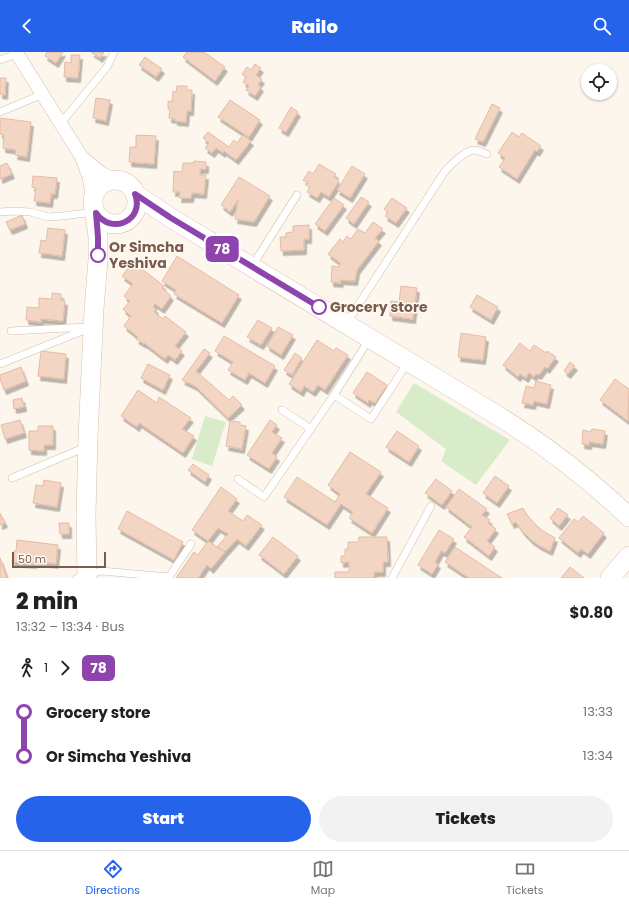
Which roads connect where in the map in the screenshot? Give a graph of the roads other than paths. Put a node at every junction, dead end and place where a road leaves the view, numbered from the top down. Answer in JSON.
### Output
{"nodes":[{"id":1,"x":114,"y":52,"type":"edge"},
{"id":2,"x":17,"y":53,"type":"edge"},
{"id":3,"x":0,"y":60,"type":"edge"},
{"id":4,"x":42,"y":94,"type":"junction"},
{"id":5,"x":0,"y":112,"type":"edge"},
{"id":6,"x":60,"y":123,"type":"junction"},
{"id":7,"x":487,"y":154,"type":"dead end"},
{"id":8,"x":81,"y":156,"type":"junction"},
{"id":9,"x":116,"y":180,"type":"junction"},
{"id":10,"x":135,"y":194,"type":"junction"},
{"id":11,"x":297,"y":195,"type":"dead end"},
{"id":12,"x":94,"y":207,"type":"junction"},
{"id":13,"x":0,"y":212,"type":"edge"},
{"id":14,"x":125,"y":222,"type":"junction"},
{"id":15,"x":185,"y":227,"type":"junction"},
{"id":16,"x":98,"y":260,"type":"junction"},
{"id":17,"x":252,"y":267,"type":"junction"},
{"id":18,"x":346,"y":324,"type":"junction"},
{"id":19,"x":93,"y":327,"type":"junction"},
{"id":20,"x":11,"y":331,"type":"dead end"},
{"id":21,"x":371,"y":338,"type":"junction"},
{"id":22,"x":409,"y":361,"type":"junction"},
{"id":23,"x":0,"y":364,"type":"edge"},
{"id":24,"x":334,"y":395,"type":"junction"},
{"id":25,"x":282,"y":410,"type":"dead end"},
{"id":26,"x":311,"y":429,"type":"junction"},
{"id":27,"x":88,"y":446,"type":"junction"},
{"id":28,"x":12,"y":478,"type":"dead end"},
{"id":29,"x":238,"y":479,"type":"dead end"},
{"id":30,"x":431,"y":506,"type":"dead end"},
{"id":31,"x":629,"y":517,"type":"edge"},
{"id":32,"x":191,"y":544,"type":"dead end"},
{"id":33,"x":629,"y":556,"type":"edge"},
{"id":34,"x":84,"y":577,"type":"edge"},
{"id":35,"x":392,"y":578,"type":"edge"},
{"id":36,"x":610,"y":578,"type":"edge"}],
"edges":[{"from":1,"to":6,"type":"lane"},
{"from":2,"to":3,"type":"lane"},
{"from":2,"to":4,"type":"street"},
{"from":4,"to":5,"type":"lane"},
{"from":4,"to":6,"type":"street"},
{"from":6,"to":8,"type":"street"},
{"from":7,"to":18,"type":"lane"},
{"from":8,"to":9,"type":"street"},
{"from":8,"to":12,"type":"street"},
{"from":9,"to":10,"type":"street"},
{"from":9,"to":12,"type":"street"},
{"from":10,"to":14,"type":"street"},
{"from":10,"to":15,"type":"street"},
{"from":11,"to":17,"type":"lane"},
{"from":12,"to":13,"type":"lane"},
{"from":12,"to":14,"type":"street"},
{"from":12,"to":16,"type":"street"},
{"from":14,"to":15,"type":"street"},
{"from":14,"to":16,"type":"street"},
{"from":15,"to":17,"type":"street"},
{"from":16,"to":19,"type":"street"},
{"from":17,"to":18,"type":"street"},
{"from":18,"to":21,"type":"street"},
{"from":19,"to":20,"type":"lane"},
{"from":19,"to":23,"type":"lane"},
{"from":19,"to":27,"type":"street"},
{"from":21,"to":22,"type":"street"},
{"from":21,"to":24,"type":"lane"},
{"from":22,"to":24,"type":"lane"},
{"from":22,"to":31,"type":"street"},
{"from":24,"to":26,"type":"lane"},
{"from":25,"to":26,"type":"lane"},
{"from":26,"to":29,"type":"lane"},
{"from":27,"to":28,"type":"lane"},
{"from":27,"to":34,"type":"street"},
{"from":30,"to":35,"type":"lane"},
{"from":32,"to":34,"type":"lane"},
{"from":33,"to":36,"type":"street"}]}
